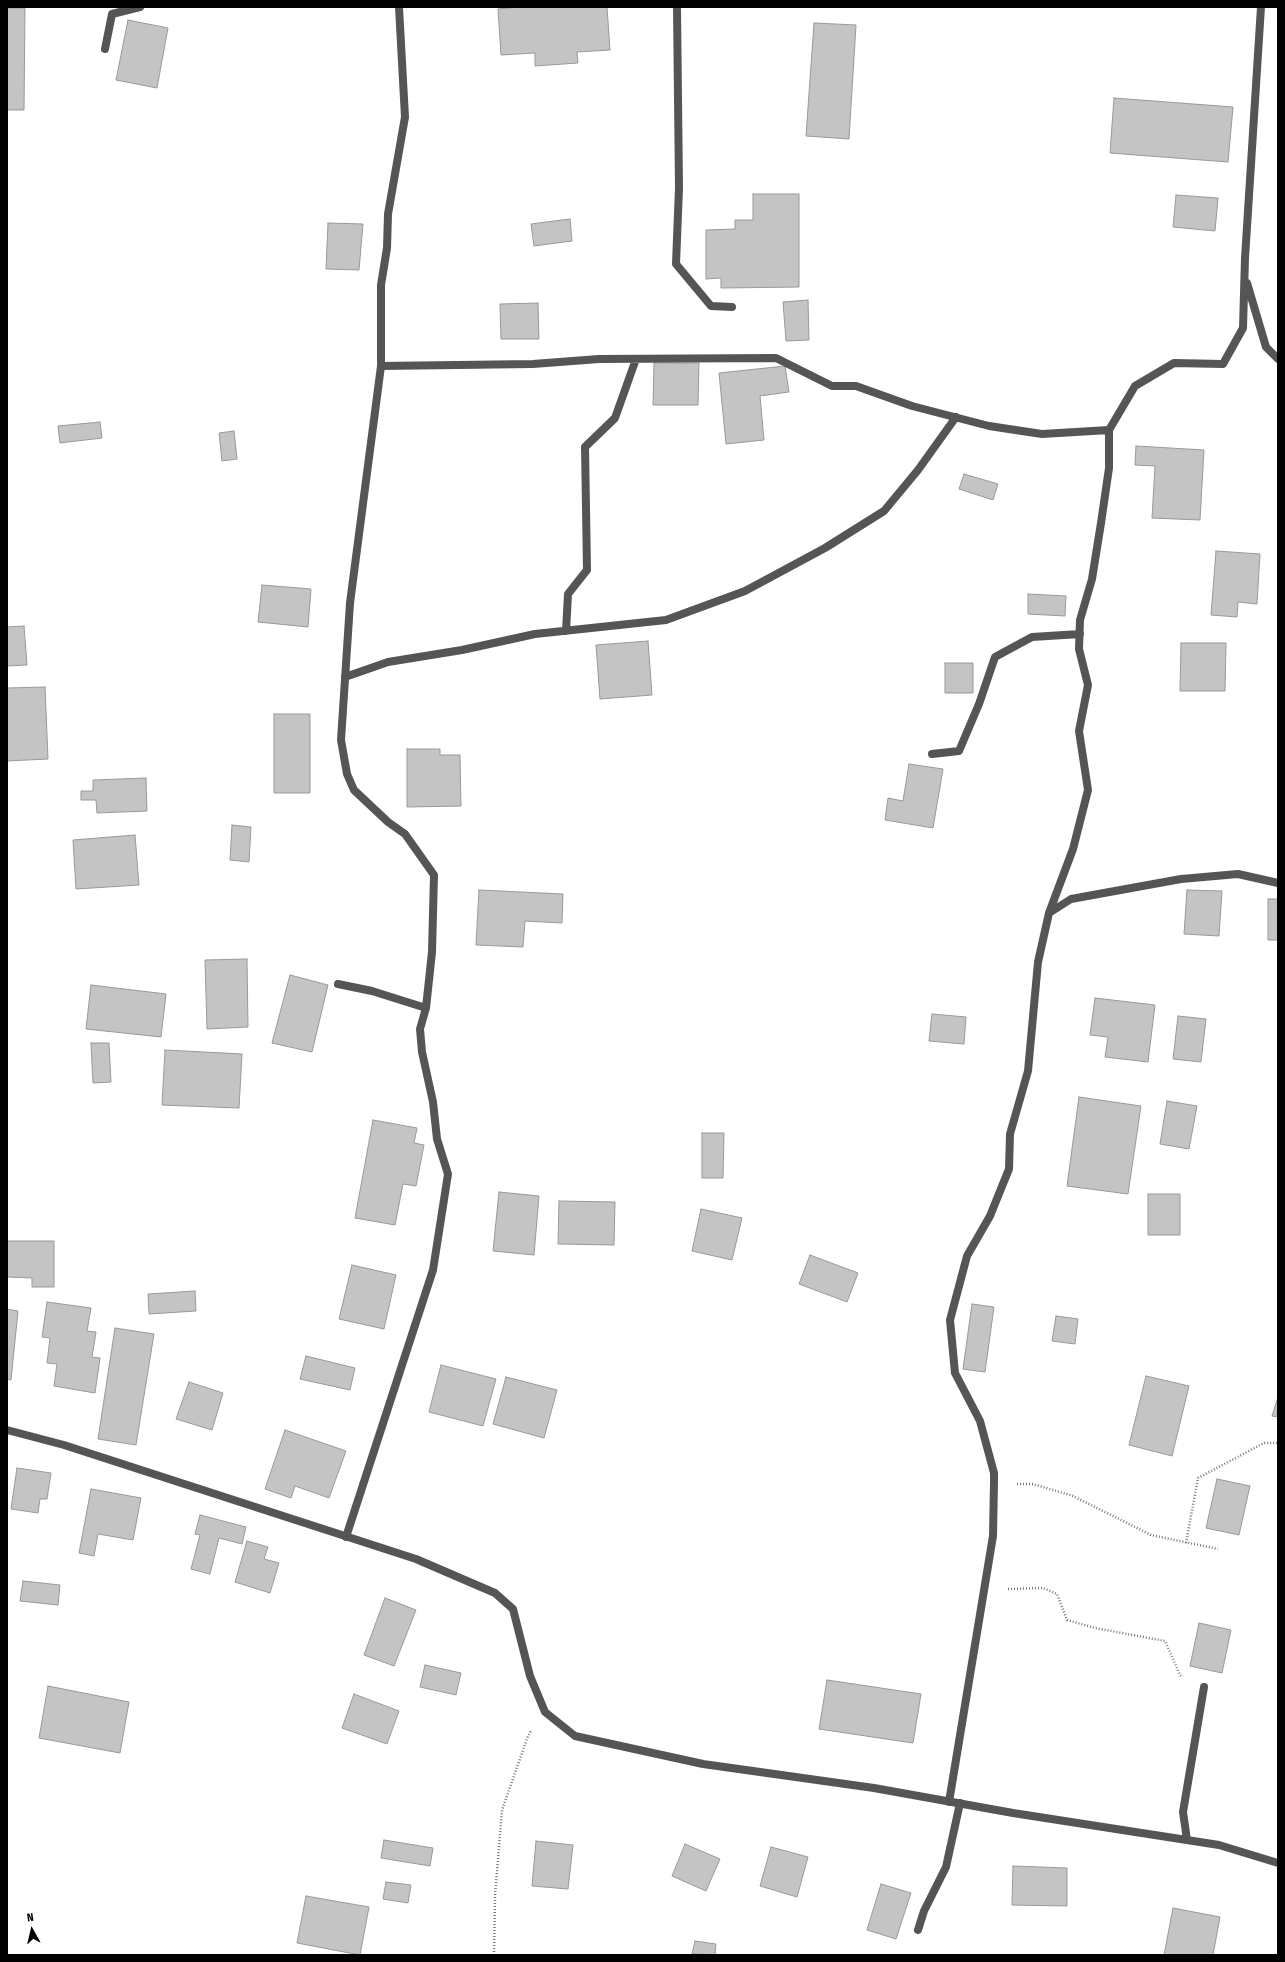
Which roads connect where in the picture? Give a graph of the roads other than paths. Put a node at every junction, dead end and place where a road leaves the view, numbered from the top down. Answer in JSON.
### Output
{"nodes":[{"id":1,"x":140,"y":7,"type":"edge"},
{"id":2,"x":399,"y":7,"type":"edge"},
{"id":3,"x":677,"y":7,"type":"edge"},
{"id":4,"x":1261,"y":7,"type":"edge"},
{"id":5,"x":105,"y":49,"type":"dead end"},
{"id":6,"x":1245,"y":276,"type":"junction"},
{"id":7,"x":732,"y":307,"type":"dead end"},
{"id":8,"x":636,"y":359,"type":"junction"},
{"id":9,"x":1278,"y":359,"type":"edge"},
{"id":10,"x":381,"y":366,"type":"junction"},
{"id":11,"x":956,"y":418,"type":"junction"},
{"id":12,"x":1109,"y":430,"type":"junction"},
{"id":13,"x":566,"y":631,"type":"junction"},
{"id":14,"x":1080,"y":634,"type":"junction"},
{"id":15,"x":345,"y":677,"type":"junction"},
{"id":16,"x":932,"y":754,"type":"dead end"},
{"id":17,"x":1278,"y":883,"type":"edge"},
{"id":18,"x":1049,"y":912,"type":"junction"},
{"id":19,"x":338,"y":984,"type":"dead end"},
{"id":20,"x":426,"y":1008,"type":"junction"},
{"id":21,"x":7,"y":1430,"type":"edge"},
{"id":22,"x":346,"y":1537,"type":"junction"},
{"id":23,"x":1204,"y":1687,"type":"road end"},
{"id":24,"x":949,"y":1802,"type":"junction"},
{"id":25,"x":960,"y":1803,"type":"junction"},
{"id":26,"x":1187,"y":1840,"type":"junction"},
{"id":27,"x":1278,"y":1863,"type":"edge"},
{"id":28,"x":918,"y":1930,"type":"dead end"}],
"edges":[{"from":1,"to":5,"type":"street"},
{"from":2,"to":10,"type":"street"},
{"from":3,"to":7,"type":"street"},
{"from":4,"to":6,"type":"street"},
{"from":6,"to":9,"type":"street"},
{"from":6,"to":12,"type":"street"},
{"from":8,"to":10,"type":"street"},
{"from":8,"to":11,"type":"street"},
{"from":8,"to":13,"type":"street"},
{"from":10,"to":15,"type":"street"},
{"from":11,"to":12,"type":"street"},
{"from":11,"to":13,"type":"street"},
{"from":12,"to":14,"type":"street"},
{"from":13,"to":15,"type":"street"},
{"from":14,"to":16,"type":"street"},
{"from":14,"to":18,"type":"street"},
{"from":15,"to":20,"type":"street"},
{"from":17,"to":18,"type":"street"},
{"from":18,"to":24,"type":"street"},
{"from":19,"to":20,"type":"street"},
{"from":20,"to":22,"type":"street"},
{"from":21,"to":22,"type":"street"},
{"from":22,"to":24,"type":"street"},
{"from":23,"to":26,"type":"street"},
{"from":24,"to":25,"type":"street"},
{"from":25,"to":26,"type":"street"},
{"from":25,"to":28,"type":"street"},
{"from":26,"to":27,"type":"street"}]}
